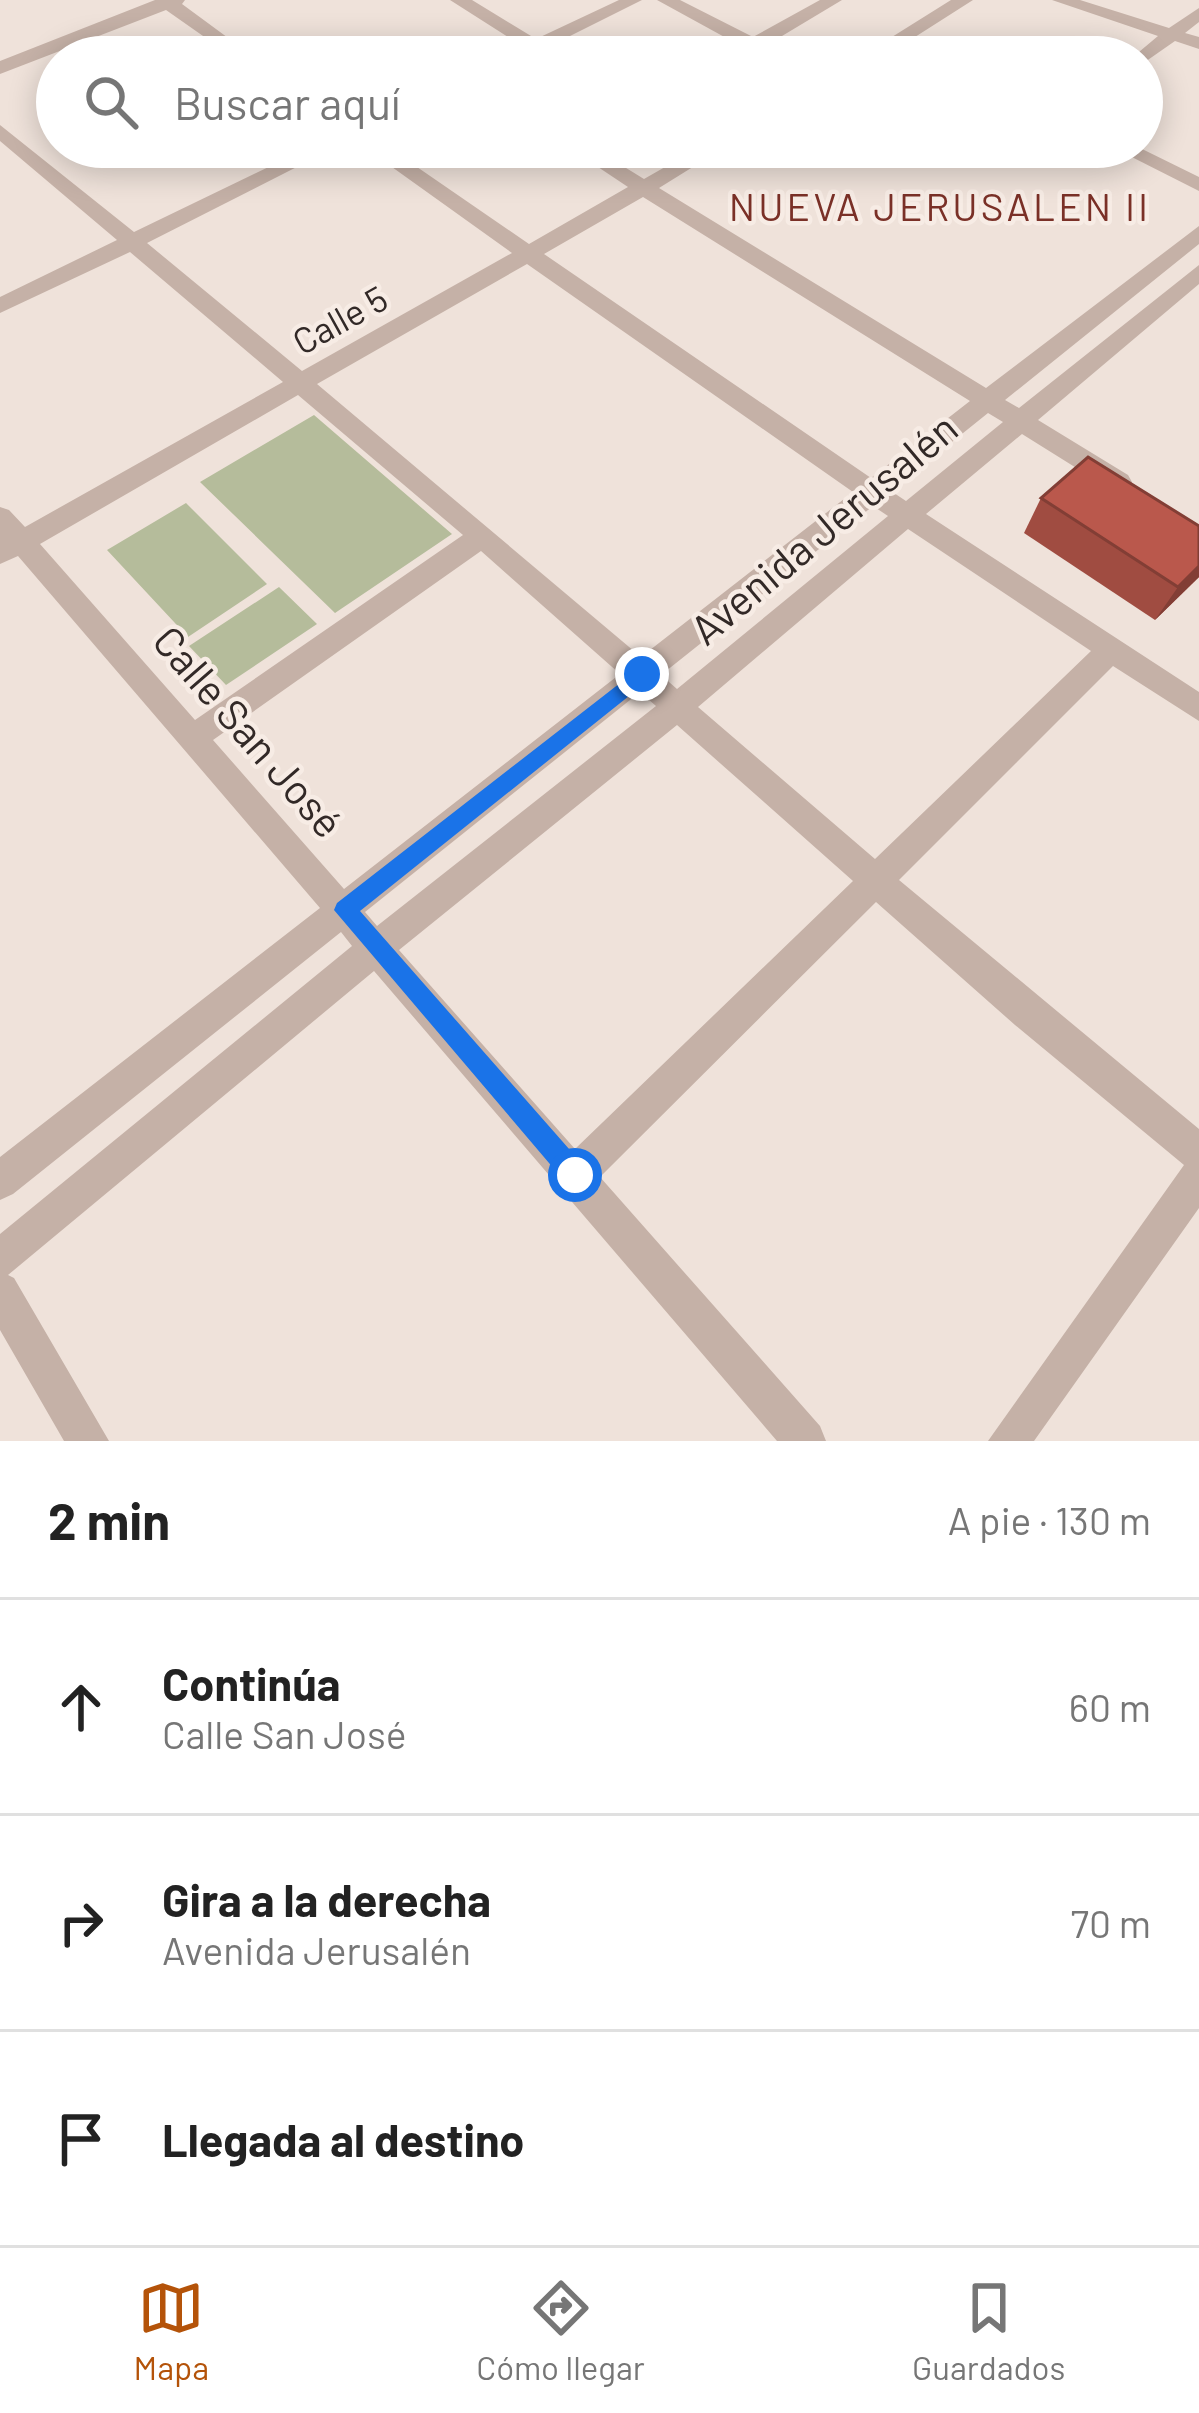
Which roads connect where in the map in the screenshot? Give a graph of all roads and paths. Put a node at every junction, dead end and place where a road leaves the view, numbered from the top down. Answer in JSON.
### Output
{"nodes":[{"id":1,"x":459,"y":0,"type":"edge"},
{"id":2,"x":633,"y":0,"type":"edge"},
{"id":3,"x":666,"y":0,"type":"edge"},
{"id":4,"x":833,"y":0,"type":"edge"},
{"id":5,"x":964,"y":0,"type":"edge"},
{"id":6,"x":1061,"y":0,"type":"edge"},
{"id":7,"x":169,"y":1,"type":"edge"},
{"id":8,"x":1199,"y":13,"type":"edge"},
{"id":9,"x":1173,"y":35,"type":"junction"},
{"id":10,"x":81,"y":36,"type":"edge"},
{"id":11,"x":216,"y":36,"type":"edge"},
{"id":12,"x":518,"y":36,"type":"edge"},
{"id":13,"x":556,"y":36,"type":"edge"},
{"id":14,"x":736,"y":36,"type":"edge"},
{"id":15,"x":769,"y":36,"type":"edge"},
{"id":16,"x":905,"y":36,"type":"edge"},
{"id":17,"x":1163,"y":42,"type":"edge"},
{"id":18,"x":1199,"y":43,"type":"edge"},
{"id":19,"x":36,"y":54,"type":"edge"},
{"id":20,"x":0,"y":68,"type":"edge"},
{"id":21,"x":0,"y":130,"type":"edge"},
{"id":22,"x":36,"y":161,"type":"edge"},
{"id":23,"x":1163,"y":167,"type":"edge"},
{"id":24,"x":44,"y":168,"type":"edge"},
{"id":25,"x":283,"y":168,"type":"edge"},
{"id":26,"x":404,"y":168,"type":"edge"},
{"id":27,"x":611,"y":168,"type":"edge"},
{"id":28,"x":680,"y":168,"type":"edge"},
{"id":29,"x":1199,"y":185,"type":"edge"},
{"id":30,"x":644,"y":189,"type":"junction"},
{"id":31,"x":1199,"y":233,"type":"edge"},
{"id":32,"x":131,"y":242,"type":"junction"},
{"id":33,"x":529,"y":256,"type":"junction"},
{"id":34,"x":1162,"y":262,"type":"junction"},
{"id":35,"x":1197,"y":277,"type":"edge"},
{"id":36,"x":0,"y":306,"type":"edge"},
{"id":37,"x":299,"y":384,"type":"junction"},
{"id":38,"x":988,"y":402,"type":"junction"},
{"id":39,"x":1018,"y":421,"type":"junction"},
{"id":40,"x":874,"y":494,"type":"junction"},
{"id":41,"x":1139,"y":495,"type":"edge"},
{"id":42,"x":908,"y":516,"type":"junction"},
{"id":43,"x":482,"y":536,"type":"junction"},
{"id":44,"x":7,"y":538,"type":"edge"},
{"id":45,"x":1110,"y":651,"type":"junction"},
{"id":46,"x":642,"y":674,"type":"junction"},
{"id":47,"x":678,"y":706,"type":"junction"},
{"id":48,"x":1199,"y":708,"type":"edge"},
{"id":49,"x":193,"y":737,"type":"junction"},
{"id":50,"x":878,"y":878,"type":"junction"},
{"id":51,"x":345,"y":910,"type":"junction"},
{"id":52,"x":377,"y":947,"type":"junction"},
{"id":53,"x":1199,"y":1153,"type":"edge"},
{"id":54,"x":575,"y":1175,"type":"junction"},
{"id":55,"x":1199,"y":1176,"type":"edge"},
{"id":56,"x":0,"y":1181,"type":"edge"},
{"id":57,"x":0,"y":1259,"type":"edge"},
{"id":58,"x":0,"y":1292,"type":"edge"},
{"id":59,"x":88,"y":1441,"type":"edge"},
{"id":60,"x":805,"y":1441,"type":"edge"},
{"id":61,"x":1010,"y":1441,"type":"edge"}],
"edges":[{"from":1,"to":12,"type":"street"},
{"from":2,"to":13,"type":"street"},
{"from":3,"to":14,"type":"street"},
{"from":4,"to":15,"type":"street"},
{"from":5,"to":16,"type":"street"},
{"from":6,"to":9,"type":"street"},
{"from":7,"to":10,"type":"street"},
{"from":7,"to":11,"type":"street"},
{"from":8,"to":9,"type":"street"},
{"from":9,"to":17,"type":"street"},
{"from":9,"to":18,"type":"street"},
{"from":19,"to":20,"type":"street"},
{"from":21,"to":22,"type":"street"},
{"from":23,"to":29,"type":"street"},
{"from":24,"to":32,"type":"street"},
{"from":25,"to":32,"type":"street"},
{"from":26,"to":33,"type":"street"},
{"from":27,"to":30,"type":"street"},
{"from":28,"to":30,"type":"street","name":"Calle 5"},
{"from":30,"to":33,"type":"street","name":"Calle 5"},
{"from":30,"to":38,"type":"street"},
{"from":31,"to":34,"type":"street","name":"Avenida Jerusalén"},
{"from":32,"to":36,"type":"street"},
{"from":32,"to":37,"type":"street"},
{"from":33,"to":37,"type":"street","name":"Calle 5"},
{"from":33,"to":40,"type":"street"},
{"from":34,"to":35,"type":"street"},
{"from":34,"to":38,"type":"street","name":"Avenida Jerusalén"},
{"from":35,"to":39,"type":"street","name":"Avenida Jerusalén"},
{"from":37,"to":43,"type":"street"},
{"from":37,"to":44,"type":"street","name":"Calle 5"},
{"from":38,"to":39,"type":"street"},
{"from":38,"to":40,"type":"street","name":"Avenida Jerusalén"},
{"from":39,"to":41,"type":"street"},
{"from":39,"to":42,"type":"street","name":"Avenida Jerusalén"},
{"from":40,"to":42,"type":"street"},
{"from":40,"to":46,"type":"street","name":"Avenida Jerusalén"},
{"from":42,"to":45,"type":"street"},
{"from":42,"to":47,"type":"street","name":"Avenida Jerusalén"},
{"from":43,"to":46,"type":"street"},
{"from":43,"to":49,"type":"street"},
{"from":44,"to":49,"type":"street","name":"Calle San José"},
{"from":45,"to":48,"type":"street"},
{"from":45,"to":50,"type":"street"},
{"from":46,"to":47,"type":"street"},
{"from":46,"to":51,"type":"street","name":"Avenida Jerusalén"},
{"from":47,"to":50,"type":"street"},
{"from":47,"to":52,"type":"street","name":"Avenida Jerusalén"},
{"from":49,"to":51,"type":"street","name":"Calle San José"},
{"from":50,"to":53,"type":"street"},
{"from":50,"to":54,"type":"street"},
{"from":51,"to":52,"type":"street","name":"Calle San José"},
{"from":51,"to":56,"type":"street","name":"Avenida Jerusalén"},
{"from":52,"to":54,"type":"street","name":"Calle San José"},
{"from":52,"to":57,"type":"street","name":"Avenida Jerusalén"},
{"from":54,"to":60,"type":"street","name":"Calle San José"},
{"from":55,"to":61,"type":"street"},
{"from":58,"to":59,"type":"street"}]}
